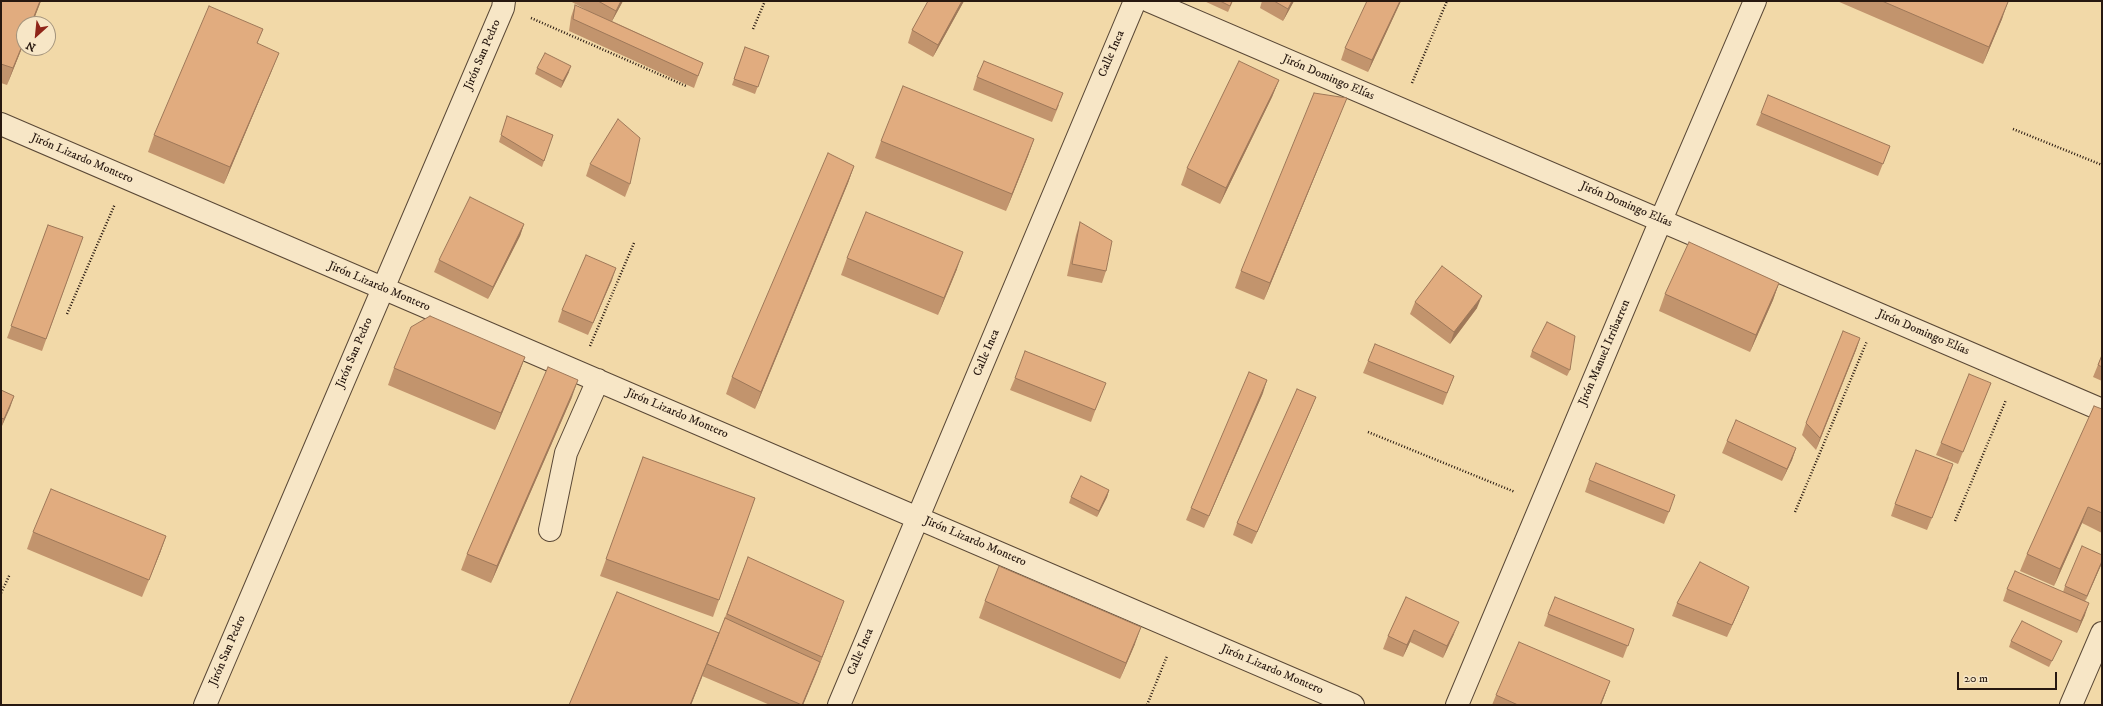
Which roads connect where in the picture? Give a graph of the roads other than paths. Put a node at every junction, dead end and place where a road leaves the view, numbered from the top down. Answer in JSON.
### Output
{"nodes":[{"id":1,"x":1135,"y":1,"type":"edge"},
{"id":2,"x":1149,"y":1,"type":"edge"},
{"id":3,"x":1755,"y":1,"type":"edge"},
{"id":4,"x":504,"y":4,"type":"edge"},
{"id":5,"x":1,"y":124,"type":"edge"},
{"id":6,"x":1661,"y":220,"type":"junction"},
{"id":7,"x":382,"y":288,"type":"junction"},
{"id":8,"x":598,"y":380,"type":"junction"},
{"id":9,"x":2102,"y":410,"type":"edge"},
{"id":10,"x":918,"y":518,"type":"junction"},
{"id":11,"x":550,"y":530,"type":"dead end"},
{"id":12,"x":2102,"y":633,"type":"edge"},
{"id":13,"x":205,"y":705,"type":"edge"},
{"id":14,"x":839,"y":705,"type":"edge"},
{"id":15,"x":1353,"y":705,"type":"edge"},
{"id":16,"x":1457,"y":705,"type":"edge"},
{"id":17,"x":2072,"y":705,"type":"edge"}],
"edges":[{"from":1,"to":10,"type":"street","name":"Calle Inca"},
{"from":2,"to":6,"type":"street","name":"Jirón Domingo Elías"},
{"from":3,"to":6,"type":"street","name":"Jirón Manuel Irribarren"},
{"from":4,"to":7,"type":"street","name":"Jirón San Pedro"},
{"from":5,"to":7,"type":"street","name":"Jirón Lizardo Montero"},
{"from":6,"to":9,"type":"street","name":"Jirón Domingo Elías"},
{"from":6,"to":16,"type":"street","name":"Jirón Manuel Irribarren"},
{"from":7,"to":8,"type":"street","name":"Jirón Lizardo Montero"},
{"from":7,"to":13,"type":"street","name":"Jirón San Pedro"},
{"from":8,"to":10,"type":"street","name":"Jirón Lizardo Montero"},
{"from":8,"to":11,"type":"street"},
{"from":10,"to":14,"type":"street","name":"Calle Inca"},
{"from":10,"to":15,"type":"street","name":"Jirón Lizardo Montero"},
{"from":12,"to":17,"type":"street"}]}
